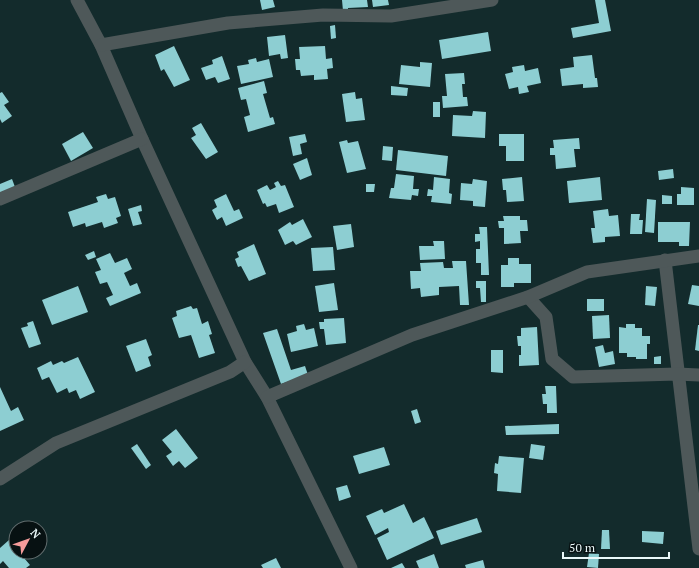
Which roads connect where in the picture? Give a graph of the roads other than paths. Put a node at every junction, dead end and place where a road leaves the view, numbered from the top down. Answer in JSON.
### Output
{"nodes":[{"id":1,"x":77,"y":0,"type":"edge"},
{"id":2,"x":492,"y":0,"type":"edge"},
{"id":3,"x":101,"y":45,"type":"junction"},
{"id":4,"x":142,"y":139,"type":"junction"},
{"id":5,"x":0,"y":199,"type":"edge"},
{"id":6,"x":699,"y":256,"type":"edge"},
{"id":7,"x":665,"y":260,"type":"junction"},
{"id":8,"x":528,"y":297,"type":"junction"},
{"id":9,"x":245,"y":362,"type":"junction"},
{"id":10,"x":677,"y":374,"type":"junction"},
{"id":11,"x":699,"y":375,"type":"edge"},
{"id":12,"x":266,"y":397,"type":"junction"},
{"id":13,"x":0,"y":479,"type":"edge"},
{"id":14,"x":699,"y":549,"type":"edge"},
{"id":15,"x":351,"y":568,"type":"edge"}],
"edges":[{"from":1,"to":3,"type":"street"},
{"from":2,"to":3,"type":"street"},
{"from":3,"to":4,"type":"street"},
{"from":4,"to":5,"type":"street"},
{"from":4,"to":9,"type":"street"},
{"from":6,"to":7,"type":"street"},
{"from":7,"to":8,"type":"street"},
{"from":7,"to":10,"type":"street"},
{"from":8,"to":10,"type":"street"},
{"from":8,"to":12,"type":"street"},
{"from":9,"to":12,"type":"street"},
{"from":9,"to":13,"type":"street"},
{"from":10,"to":11,"type":"street"},
{"from":10,"to":14,"type":"street"},
{"from":12,"to":15,"type":"street"}]}
